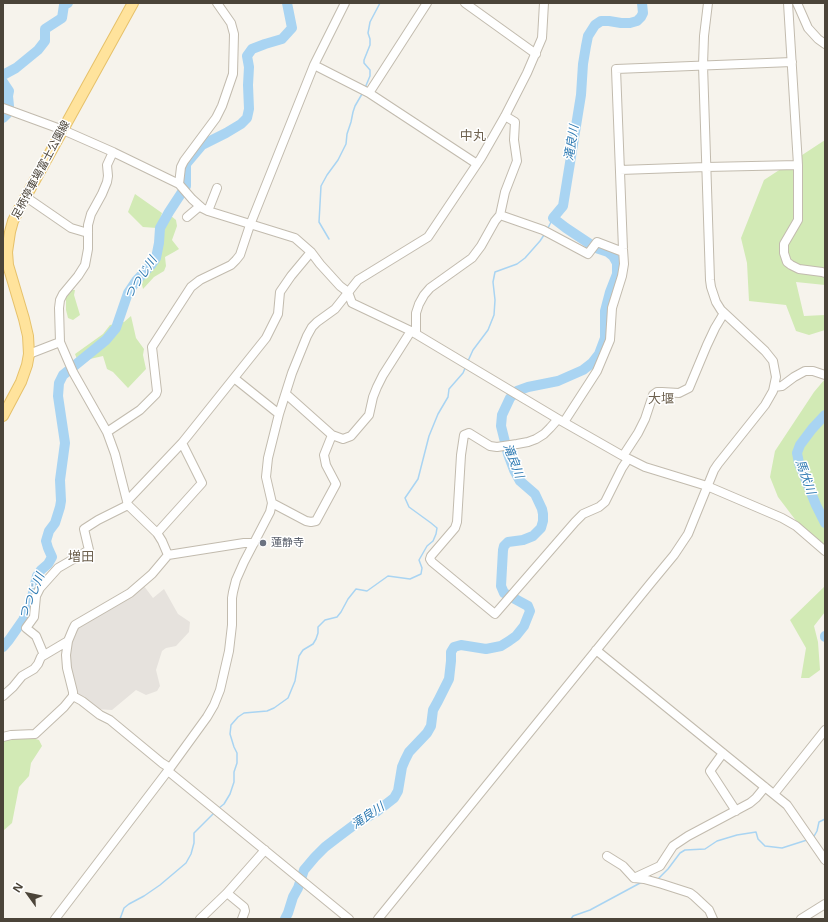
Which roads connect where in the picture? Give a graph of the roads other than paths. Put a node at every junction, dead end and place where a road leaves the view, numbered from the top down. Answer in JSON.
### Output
{"nodes":[{"id":1,"x":133,"y":3,"type":"edge"},
{"id":2,"x":217,"y":3,"type":"edge"},
{"id":3,"x":345,"y":3,"type":"edge"},
{"id":4,"x":428,"y":3,"type":"edge"},
{"id":5,"x":465,"y":3,"type":"edge"},
{"id":6,"x":544,"y":3,"type":"edge"},
{"id":7,"x":708,"y":3,"type":"edge"},
{"id":8,"x":788,"y":3,"type":"edge"},
{"id":9,"x":797,"y":3,"type":"edge"},
{"id":10,"x":825,"y":44,"type":"edge"},
{"id":11,"x":536,"y":54,"type":"junction"},
{"id":12,"x":792,"y":62,"type":"junction"},
{"id":13,"x":314,"y":65,"type":"junction"},
{"id":14,"x":703,"y":65,"type":"junction"},
{"id":15,"x":369,"y":93,"type":"junction"},
{"id":16,"x":7,"y":110,"type":"edge"},
{"id":17,"x":505,"y":116,"type":"junction"},
{"id":18,"x":63,"y":130,"type":"junction"},
{"id":19,"x":113,"y":152,"type":"junction"},
{"id":20,"x":477,"y":164,"type":"junction"},
{"id":21,"x":798,"y":165,"type":"junction"},
{"id":22,"x":706,"y":167,"type":"junction"},
{"id":23,"x":620,"y":170,"type":"junction"},
{"id":24,"x":182,"y":188,"type":"junction"},
{"id":25,"x":217,"y":188,"type":"dead end"},
{"id":26,"x":26,"y":197,"type":"junction"},
{"id":27,"x":204,"y":208,"type":"junction"},
{"id":28,"x":500,"y":215,"type":"junction"},
{"id":29,"x":187,"y":217,"type":"dead end"},
{"id":30,"x":250,"y":225,"type":"junction"},
{"id":31,"x":88,"y":233,"type":"junction"},
{"id":32,"x":311,"y":252,"type":"junction"},
{"id":33,"x":623,"y":252,"type":"junction"},
{"id":34,"x":825,"y":273,"type":"edge"},
{"id":35,"x":348,"y":292,"type":"junction"},
{"id":36,"x":724,"y":313,"type":"junction"},
{"id":37,"x":413,"y":333,"type":"junction"},
{"id":38,"x":60,"y":342,"type":"junction"},
{"id":39,"x":29,"y":354,"type":"junction"},
{"id":40,"x":825,"y":375,"type":"edge"},
{"id":41,"x":234,"y":378,"type":"junction"},
{"id":42,"x":774,"y":388,"type":"junction"},
{"id":43,"x":286,"y":394,"type":"junction"},
{"id":44,"x":279,"y":414,"type":"junction"},
{"id":45,"x":3,"y":416,"type":"edge"},
{"id":46,"x":561,"y":420,"type":"junction"},
{"id":47,"x":107,"y":432,"type":"junction"},
{"id":48,"x":332,"y":435,"type":"junction"},
{"id":49,"x":182,"y":443,"type":"junction"},
{"id":50,"x":626,"y":458,"type":"junction"},
{"id":51,"x":707,"y":486,"type":"junction"},
{"id":52,"x":127,"y":503,"type":"junction"},
{"id":53,"x":272,"y":503,"type":"junction"},
{"id":54,"x":157,"y":533,"type":"junction"},
{"id":55,"x":254,"y":543,"type":"junction"},
{"id":56,"x":825,"y":551,"type":"edge"},
{"id":57,"x":168,"y":555,"type":"junction"},
{"id":58,"x":68,"y":641,"type":"junction"},
{"id":59,"x":596,"y":650,"type":"junction"},
{"id":60,"x":44,"y":655,"type":"junction"},
{"id":61,"x":3,"y":696,"type":"edge"},
{"id":62,"x":73,"y":696,"type":"junction"},
{"id":63,"x":825,"y":730,"type":"edge"},
{"id":64,"x":3,"y":737,"type":"edge"},
{"id":65,"x":723,"y":753,"type":"junction"},
{"id":66,"x":169,"y":770,"type":"junction"},
{"id":67,"x":765,"y":787,"type":"junction"},
{"id":68,"x":774,"y":794,"type":"junction"},
{"id":69,"x":736,"y":811,"type":"junction"},
{"id":70,"x":265,"y":850,"type":"junction"},
{"id":71,"x":607,"y":856,"type":"dead end"},
{"id":72,"x":825,"y":860,"type":"edge"},
{"id":73,"x":634,"y":878,"type":"junction"},
{"id":74,"x":227,"y":892,"type":"junction"},
{"id":75,"x":825,"y":904,"type":"edge"},
{"id":76,"x":55,"y":919,"type":"edge"},
{"id":77,"x":200,"y":919,"type":"edge"},
{"id":78,"x":242,"y":919,"type":"edge"},
{"id":79,"x":350,"y":919,"type":"edge"},
{"id":80,"x":378,"y":919,"type":"edge"},
{"id":81,"x":713,"y":919,"type":"edge"},
{"id":82,"x":801,"y":919,"type":"edge"}],
"edges":[{"from":1,"to":18,"type":"main road","name":"足柄停車場富士公園線"},
{"from":2,"to":24,"type":"street"},
{"from":3,"to":13,"type":"street"},
{"from":4,"to":15,"type":"street"},
{"from":5,"to":11,"type":"street"},
{"from":6,"to":11,"type":"street"},
{"from":7,"to":14,"type":"street"},
{"from":8,"to":12,"type":"street"},
{"from":9,"to":10,"type":"street"},
{"from":11,"to":17,"type":"street"},
{"from":12,"to":14,"type":"street"},
{"from":12,"to":21,"type":"street"},
{"from":13,"to":15,"type":"street"},
{"from":13,"to":30,"type":"street"},
{"from":14,"to":22,"type":"street"},
{"from":14,"to":23,"type":"street"},
{"from":15,"to":20,"type":"street"},
{"from":16,"to":18,"type":"street"},
{"from":17,"to":20,"type":"street"},
{"from":17,"to":28,"type":"street"},
{"from":18,"to":19,"type":"street"},
{"from":18,"to":26,"type":"main road","name":"足柄停車場富士公園線"},
{"from":19,"to":24,"type":"street"},
{"from":19,"to":31,"type":"street"},
{"from":20,"to":35,"type":"street"},
{"from":21,"to":22,"type":"street"},
{"from":21,"to":34,"type":"street"},
{"from":22,"to":23,"type":"street"},
{"from":22,"to":36,"type":"street"},
{"from":23,"to":33,"type":"street"},
{"from":24,"to":27,"type":"street"},
{"from":25,"to":27,"type":"street"},
{"from":26,"to":31,"type":"street"},
{"from":26,"to":39,"type":"main road","name":"足柄停車場富士公園線"},
{"from":27,"to":29,"type":"street"},
{"from":27,"to":30,"type":"street"},
{"from":28,"to":33,"type":"street"},
{"from":28,"to":37,"type":"street"},
{"from":30,"to":32,"type":"street"},
{"from":30,"to":47,"type":"street"},
{"from":31,"to":38,"type":"street"},
{"from":32,"to":35,"type":"street"},
{"from":32,"to":41,"type":"street"},
{"from":33,"to":46,"type":"street"},
{"from":35,"to":37,"type":"street"},
{"from":35,"to":43,"type":"street"},
{"from":36,"to":42,"type":"street"},
{"from":36,"to":50,"type":"street"},
{"from":37,"to":46,"type":"street"},
{"from":37,"to":48,"type":"street"},
{"from":38,"to":39,"type":"street"},
{"from":38,"to":47,"type":"street"},
{"from":39,"to":45,"type":"main road","name":"足柄停車場富士公園線"},
{"from":40,"to":42,"type":"street"},
{"from":41,"to":44,"type":"street"},
{"from":41,"to":49,"type":"street"},
{"from":42,"to":51,"type":"street"},
{"from":43,"to":44,"type":"street"},
{"from":43,"to":48,"type":"street"},
{"from":44,"to":53,"type":"street"},
{"from":46,"to":50,"type":"street"},
{"from":46,"to":50,"type":"street"},
{"from":47,"to":52,"type":"street"},
{"from":48,"to":53,"type":"street"},
{"from":49,"to":52,"type":"street"},
{"from":49,"to":54,"type":"street"},
{"from":50,"to":51,"type":"street"},
{"from":51,"to":56,"type":"street"},
{"from":51,"to":59,"type":"street"},
{"from":52,"to":54,"type":"street"},
{"from":52,"to":60,"type":"street"},
{"from":53,"to":55,"type":"street"},
{"from":54,"to":57,"type":"street"},
{"from":55,"to":57,"type":"street"},
{"from":55,"to":66,"type":"street"},
{"from":57,"to":58,"type":"street"},
{"from":58,"to":60,"type":"street"},
{"from":58,"to":62,"type":"street"},
{"from":59,"to":65,"type":"street"},
{"from":59,"to":80,"type":"street"},
{"from":60,"to":61,"type":"street"},
{"from":62,"to":64,"type":"street"},
{"from":62,"to":66,"type":"street"},
{"from":63,"to":68,"type":"street"},
{"from":65,"to":67,"type":"street"},
{"from":65,"to":69,"type":"street"},
{"from":66,"to":70,"type":"street"},
{"from":66,"to":76,"type":"street"},
{"from":67,"to":68,"type":"street"},
{"from":67,"to":69,"type":"street"},
{"from":68,"to":72,"type":"street"},
{"from":69,"to":73,"type":"street"},
{"from":70,"to":74,"type":"street"},
{"from":70,"to":79,"type":"street"},
{"from":71,"to":73,"type":"street"},
{"from":73,"to":81,"type":"street"},
{"from":74,"to":77,"type":"street"},
{"from":74,"to":78,"type":"street"},
{"from":75,"to":82,"type":"street"}]}
